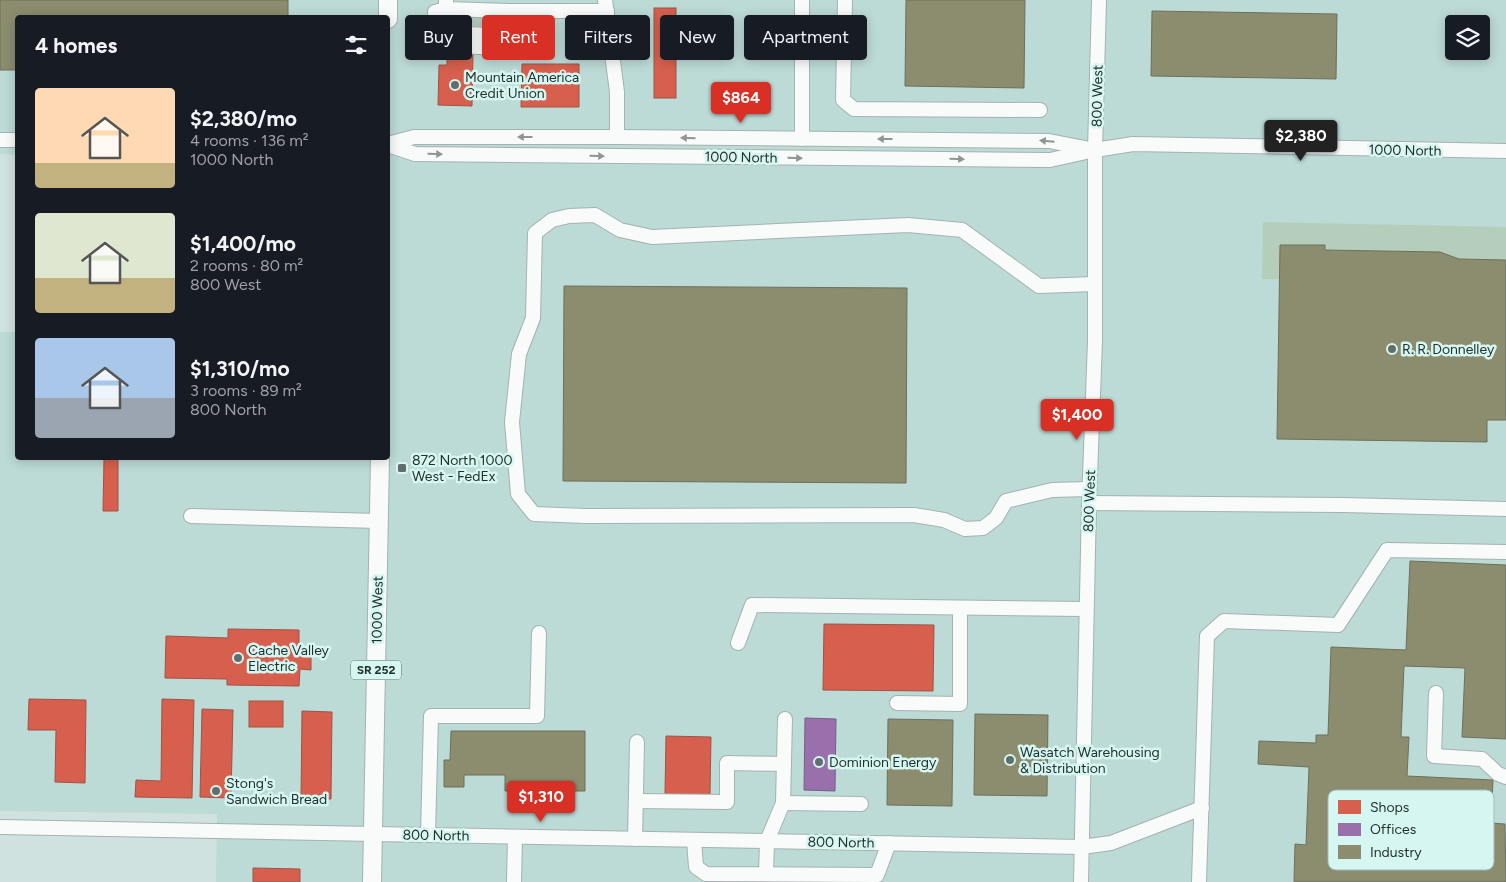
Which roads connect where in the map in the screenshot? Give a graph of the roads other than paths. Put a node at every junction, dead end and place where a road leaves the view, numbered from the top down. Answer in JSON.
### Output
{"nodes":[{"id":1,"x":388,"y":0,"type":"edge"},
{"id":2,"x":802,"y":0,"type":"edge"},
{"id":3,"x":845,"y":0,"type":"edge"},
{"id":4,"x":1099,"y":0,"type":"edge"},
{"id":5,"x":446,"y":4,"type":"edge"},
{"id":6,"x":606,"y":6,"type":"edge"},
{"id":7,"x":388,"y":15,"type":"edge"},
{"id":8,"x":482,"y":42,"type":"edge"},
{"id":9,"x":1040,"y":110,"type":"dead end"},
{"id":10,"x":617,"y":137,"type":"junction"},
{"id":11,"x":802,"y":139,"type":"junction"},
{"id":12,"x":0,"y":140,"type":"edge"},
{"id":13,"x":15,"y":140,"type":"edge"},
{"id":14,"x":390,"y":143,"type":"edge"},
{"id":15,"x":390,"y":145,"type":"edge"},
{"id":16,"x":1095,"y":150,"type":"junction"},
{"id":17,"x":1506,"y":151,"type":"edge"},
{"id":18,"x":1096,"y":284,"type":"junction"},
{"id":19,"x":380,"y":460,"type":"edge"},
{"id":20,"x":1089,"y":496,"type":"junction"},
{"id":21,"x":1506,"y":510,"type":"edge"},
{"id":22,"x":191,"y":516,"type":"dead end"},
{"id":23,"x":379,"y":521,"type":"junction"},
{"id":24,"x":1506,"y":552,"type":"edge"},
{"id":25,"x":960,"y":608,"type":"junction"},
{"id":26,"x":1086,"y":609,"type":"junction"},
{"id":27,"x":539,"y":633,"type":"dead end"},
{"id":28,"x":738,"y":643,"type":"dead end"},
{"id":29,"x":1436,"y":693,"type":"dead end"},
{"id":30,"x":897,"y":703,"type":"dead end"},
{"id":31,"x":785,"y":719,"type":"dead end"},
{"id":32,"x":637,"y":742,"type":"dead end"},
{"id":33,"x":784,"y":764,"type":"junction"},
{"id":34,"x":1506,"y":777,"type":"edge"},
{"id":35,"x":636,"y":801,"type":"junction"},
{"id":36,"x":783,"y":803,"type":"junction"},
{"id":37,"x":861,"y":804,"type":"dead end"},
{"id":38,"x":1202,"y":808,"type":"junction"},
{"id":39,"x":0,"y":827,"type":"edge"},
{"id":40,"x":373,"y":834,"type":"junction"},
{"id":41,"x":428,"y":835,"type":"junction"},
{"id":42,"x":515,"y":837,"type":"junction"},
{"id":43,"x":635,"y":838,"type":"junction"},
{"id":44,"x":694,"y":840,"type":"junction"},
{"id":45,"x":766,"y":841,"type":"junction"},
{"id":46,"x":890,"y":843,"type":"junction"},
{"id":47,"x":1082,"y":847,"type":"junction"},
{"id":48,"x":766,"y":874,"type":"junction"},
{"id":49,"x":372,"y":882,"type":"edge"},
{"id":50,"x":514,"y":882,"type":"edge"},
{"id":51,"x":1081,"y":882,"type":"edge"},
{"id":52,"x":1199,"y":882,"type":"edge"}],
"edges":[{"from":1,"to":7,"type":"main road"},
{"from":2,"to":11,"type":"street"},
{"from":3,"to":9,"type":"street"},
{"from":4,"to":16,"type":"street","name":"800 West"},
{"from":5,"to":6,"type":"street"},
{"from":5,"to":8,"type":"street"},
{"from":6,"to":10,"type":"street"},
{"from":11,"to":10,"type":"street","name":"1000 North","one_way":true},
{"from":10,"to":14,"type":"street","name":"1000 North","one_way":true},
{"from":16,"to":11,"type":"street","name":"1000 North","one_way":true},
{"from":12,"to":13,"type":"street"},
{"from":15,"to":16,"type":"street","name":"1000 North","one_way":true},
{"from":16,"to":17,"type":"street","name":"1000 North"},
{"from":16,"to":18,"type":"street","name":"800 West"},
{"from":18,"to":20,"type":"street","name":"800 West"},
{"from":18,"to":20,"type":"street"},
{"from":19,"to":23,"type":"main road","name":"1000 West","number":"SR 252"},
{"from":20,"to":21,"type":"street"},
{"from":20,"to":26,"type":"street","name":"800 West"},
{"from":22,"to":23,"type":"street"},
{"from":23,"to":40,"type":"main road","name":"1000 West","number":"SR 252"},
{"from":24,"to":38,"type":"street"},
{"from":25,"to":26,"type":"street"},
{"from":25,"to":28,"type":"street"},
{"from":25,"to":30,"type":"street"},
{"from":26,"to":47,"type":"street","name":"800 West"},
{"from":27,"to":41,"type":"street"},
{"from":29,"to":34,"type":"street"},
{"from":31,"to":33,"type":"street"},
{"from":32,"to":35,"type":"street"},
{"from":33,"to":35,"type":"street"},
{"from":33,"to":36,"type":"street"},
{"from":35,"to":43,"type":"street"},
{"from":36,"to":37,"type":"street"},
{"from":36,"to":45,"type":"street"},
{"from":38,"to":47,"type":"street","name":"800 North"},
{"from":38,"to":52,"type":"street"},
{"from":39,"to":40,"type":"street","name":"800 North"},
{"from":40,"to":41,"type":"street","name":"800 North"},
{"from":40,"to":49,"type":"main road","name":"1000 West","number":"SR 252"},
{"from":41,"to":42,"type":"street","name":"800 North"},
{"from":42,"to":43,"type":"street","name":"800 North"},
{"from":42,"to":50,"type":"street"},
{"from":43,"to":44,"type":"street","name":"800 North"},
{"from":44,"to":45,"type":"street","name":"800 North"},
{"from":44,"to":48,"type":"street"},
{"from":45,"to":46,"type":"street","name":"800 North"},
{"from":45,"to":48,"type":"street"},
{"from":46,"to":47,"type":"street","name":"800 North"},
{"from":46,"to":48,"type":"street"},
{"from":47,"to":51,"type":"street","name":"800 West"}]}
